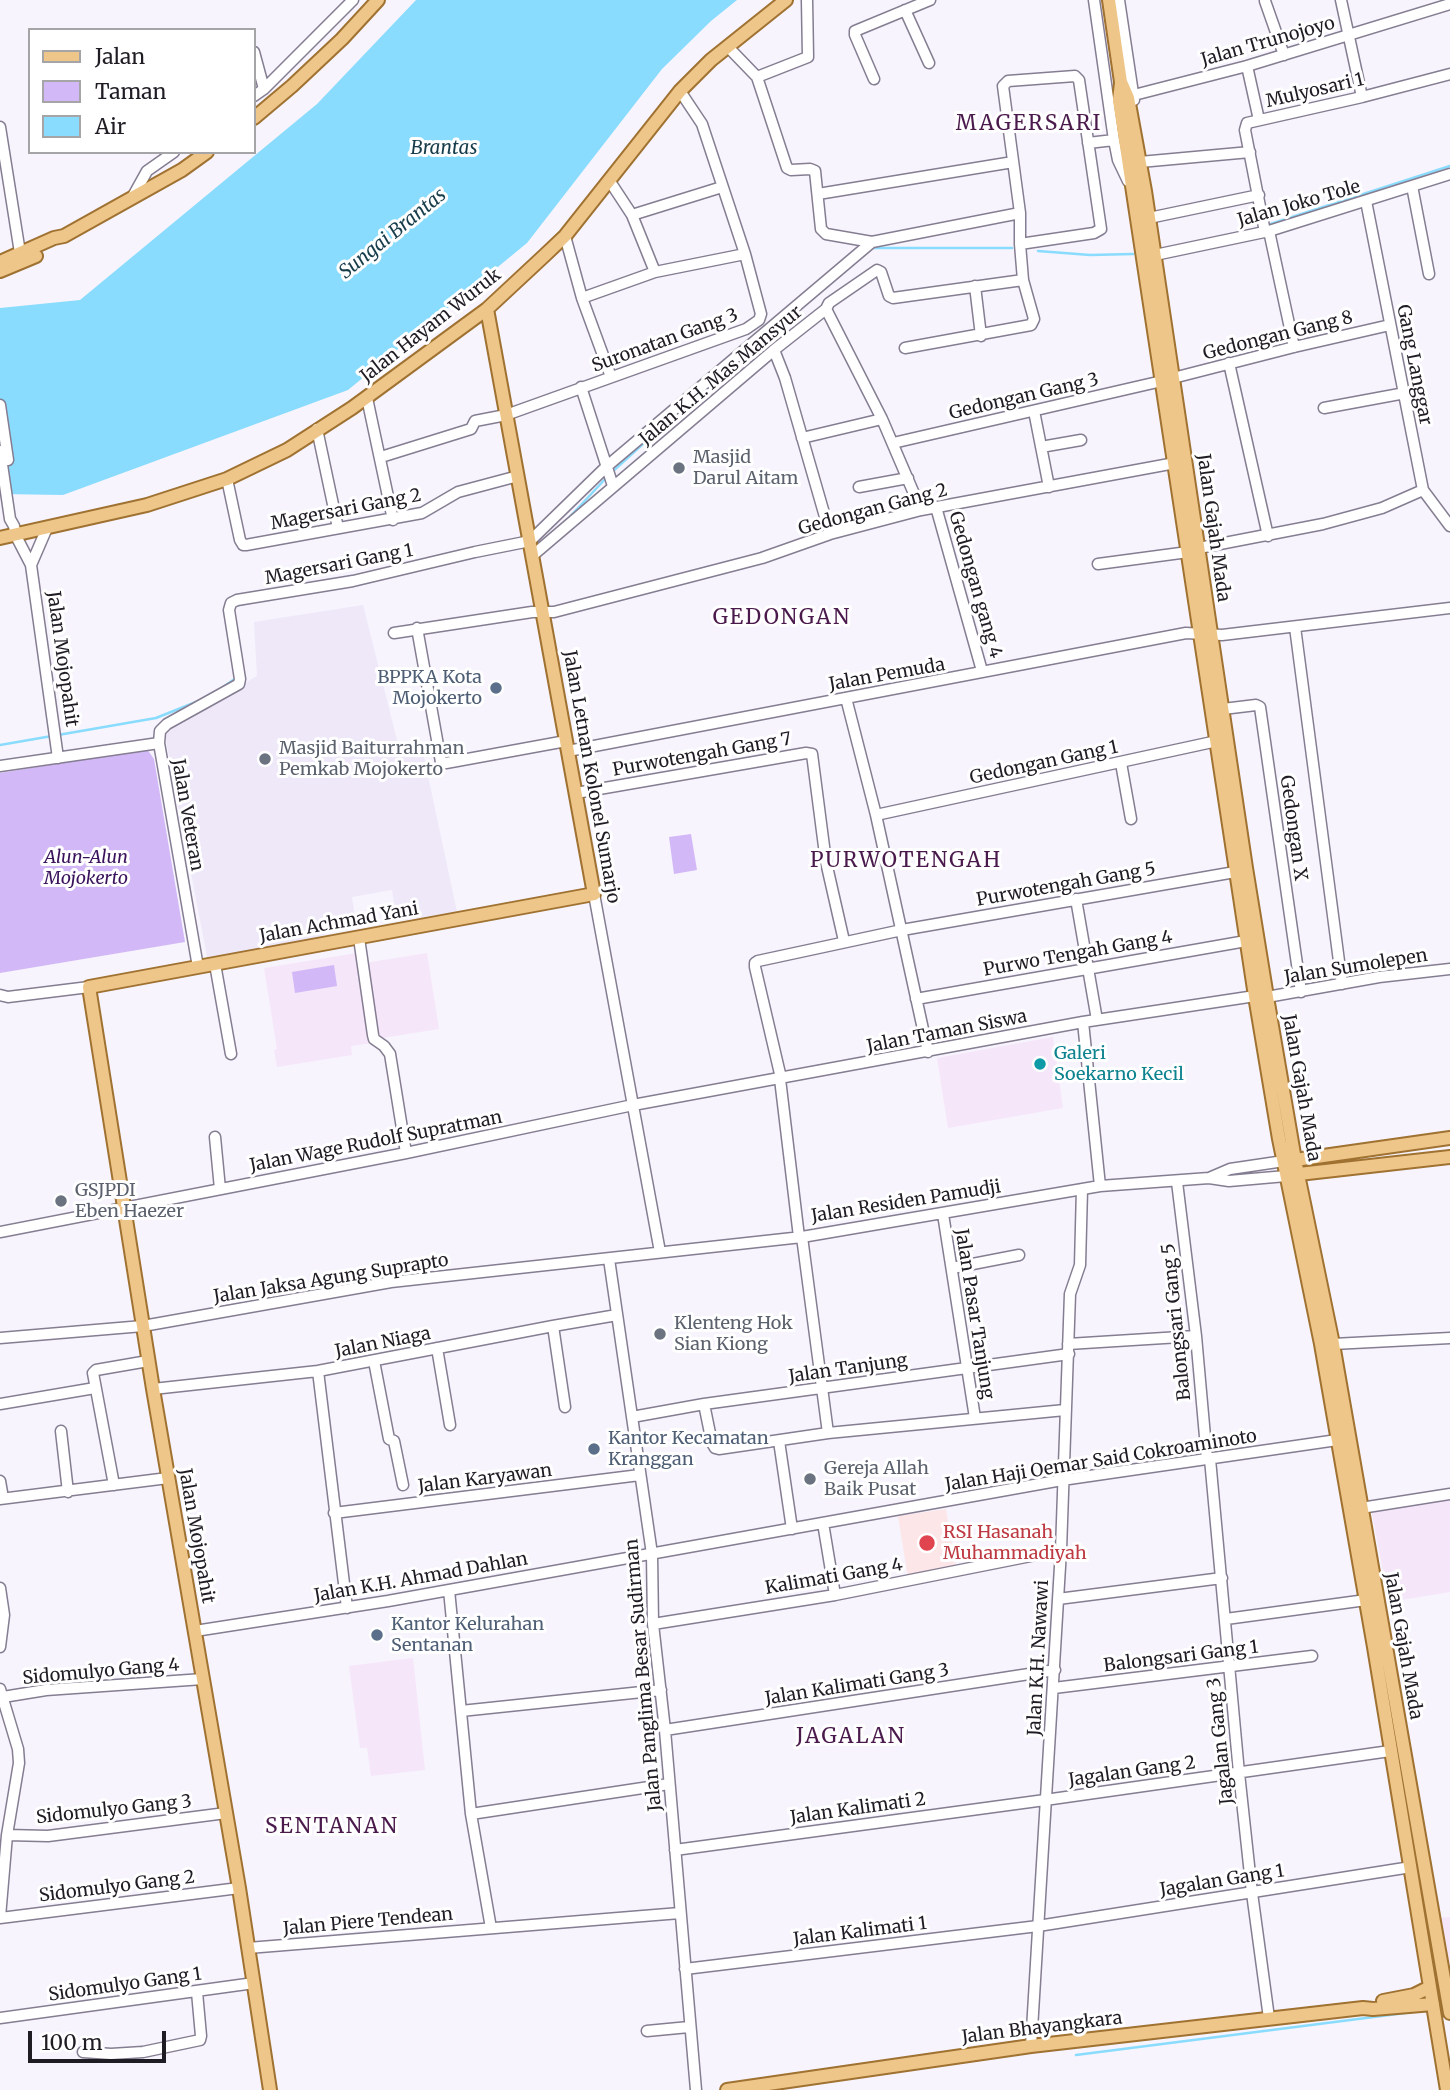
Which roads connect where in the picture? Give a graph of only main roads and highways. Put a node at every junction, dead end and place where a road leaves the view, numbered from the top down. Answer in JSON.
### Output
{"nodes":[{"id":1,"x":378,"y":0,"type":"edge"},
{"id":2,"x":786,"y":0,"type":"edge"},
{"id":3,"x":1109,"y":0,"type":"edge"},
{"id":4,"x":256,"y":116,"type":"edge"},
{"id":5,"x":204,"y":154,"type":"edge"},
{"id":6,"x":1139,"y":191,"type":"junction"},
{"id":7,"x":20,"y":259,"type":"junction"},
{"id":8,"x":0,"y":262,"type":"edge"},
{"id":9,"x":0,"y":271,"type":"edge"},
{"id":10,"x":487,"y":309,"type":"junction"},
{"id":11,"x":1168,"y":379,"type":"junction"},
{"id":12,"x":0,"y":538,"type":"edge"},
{"id":13,"x":1190,"y":551,"type":"junction"},
{"id":14,"x":1206,"y":634,"type":"junction"},
{"id":15,"x":594,"y":894,"type":"joint"},
{"id":16,"x":89,"y":987,"type":"joint"},
{"id":17,"x":1261,"y":997,"type":"junction"},
{"id":18,"x":1450,"y":1138,"type":"edge"},
{"id":19,"x":1450,"y":1157,"type":"edge"},
{"id":20,"x":1289,"y":1160,"type":"junction"},
{"id":21,"x":1292,"y":1175,"type":"junction"},
{"id":22,"x":1343,"y":1439,"type":"junction"},
{"id":23,"x":1358,"y":1523,"type":"junction"},
{"id":24,"x":1430,"y":1987,"type":"junction"},
{"id":25,"x":1448,"y":1987,"type":"edge"},
{"id":26,"x":1433,"y":2004,"type":"junction"},
{"id":27,"x":1449,"y":2006,"type":"edge"},
{"id":28,"x":1363,"y":2008,"type":"junction"},
{"id":29,"x":270,"y":2090,"type":"edge"},
{"id":30,"x":727,"y":2090,"type":"edge"},
{"id":31,"x":1447,"y":2090,"type":"edge"}],
"edges":[{"from":1,"to":4,"type":"main road"},
{"from":2,"to":10,"type":"main road","name":"Jalan Hayam Wuruk"},
{"from":3,"to":6,"type":"main road","name":"Jalan Gajah Mada"},
{"from":5,"to":7,"type":"main road"},
{"from":6,"to":11,"type":"main road","name":"Jalan Gajah Mada"},
{"from":6,"to":11,"type":"main road","name":"Jalan Gajah Mada"},
{"from":7,"to":8,"type":"main road"},
{"from":7,"to":9,"type":"main road"},
{"from":10,"to":12,"type":"main road","name":"Jalan Hayam Wuruk"},
{"from":10,"to":15,"type":"main road","name":"Jalan Letnan Kolonel Sumarjo"},
{"from":11,"to":13,"type":"main road","name":"Jalan Gajah Mada"},
{"from":11,"to":13,"type":"main road","name":"Jalan Gajah Mada"},
{"from":13,"to":14,"type":"main road","name":"Jalan Gajah Mada"},
{"from":14,"to":17,"type":"main road","name":"Jalan Gajah Mada"},
{"from":14,"to":17,"type":"main road","name":"Jalan Gajah Mada"},
{"from":15,"to":16,"type":"main road","name":"Jalan Achmad Yani"},
{"from":16,"to":29,"type":"main road","name":"Jalan Mojopahit"},
{"from":17,"to":20,"type":"main road","name":"Jalan Gajah Mada"},
{"from":18,"to":20,"type":"main road"},
{"from":19,"to":21,"type":"main road"},
{"from":20,"to":21,"type":"main road","name":"Jalan Gajah Mada"},
{"from":21,"to":22,"type":"main road","name":"Jalan Gajah Mada"},
{"from":21,"to":22,"type":"main road","name":"Jalan Gajah Mada"},
{"from":22,"to":23,"type":"main road","name":"Jalan Gajah Mada"},
{"from":22,"to":23,"type":"main road","name":"Jalan Gajah Mada"},
{"from":23,"to":24,"type":"main road","name":"Jalan Gajah Mada"},
{"from":23,"to":25,"type":"main road","name":"Jalan Gajah Mada"},
{"from":24,"to":26,"type":"main road","name":"Jalan Gajah Mada"},
{"from":24,"to":28,"type":"main road","name":"Jalan Bhayangkara"},
{"from":25,"to":27,"type":"main road","name":"Jalan Gajah Mada"},
{"from":26,"to":28,"type":"main road","name":"Jalan Bhayangkara"},
{"from":26,"to":31,"type":"main road","name":"Jalan Gajah Mada"},
{"from":28,"to":30,"type":"main road","name":"Jalan Bhayangkara"}]}
